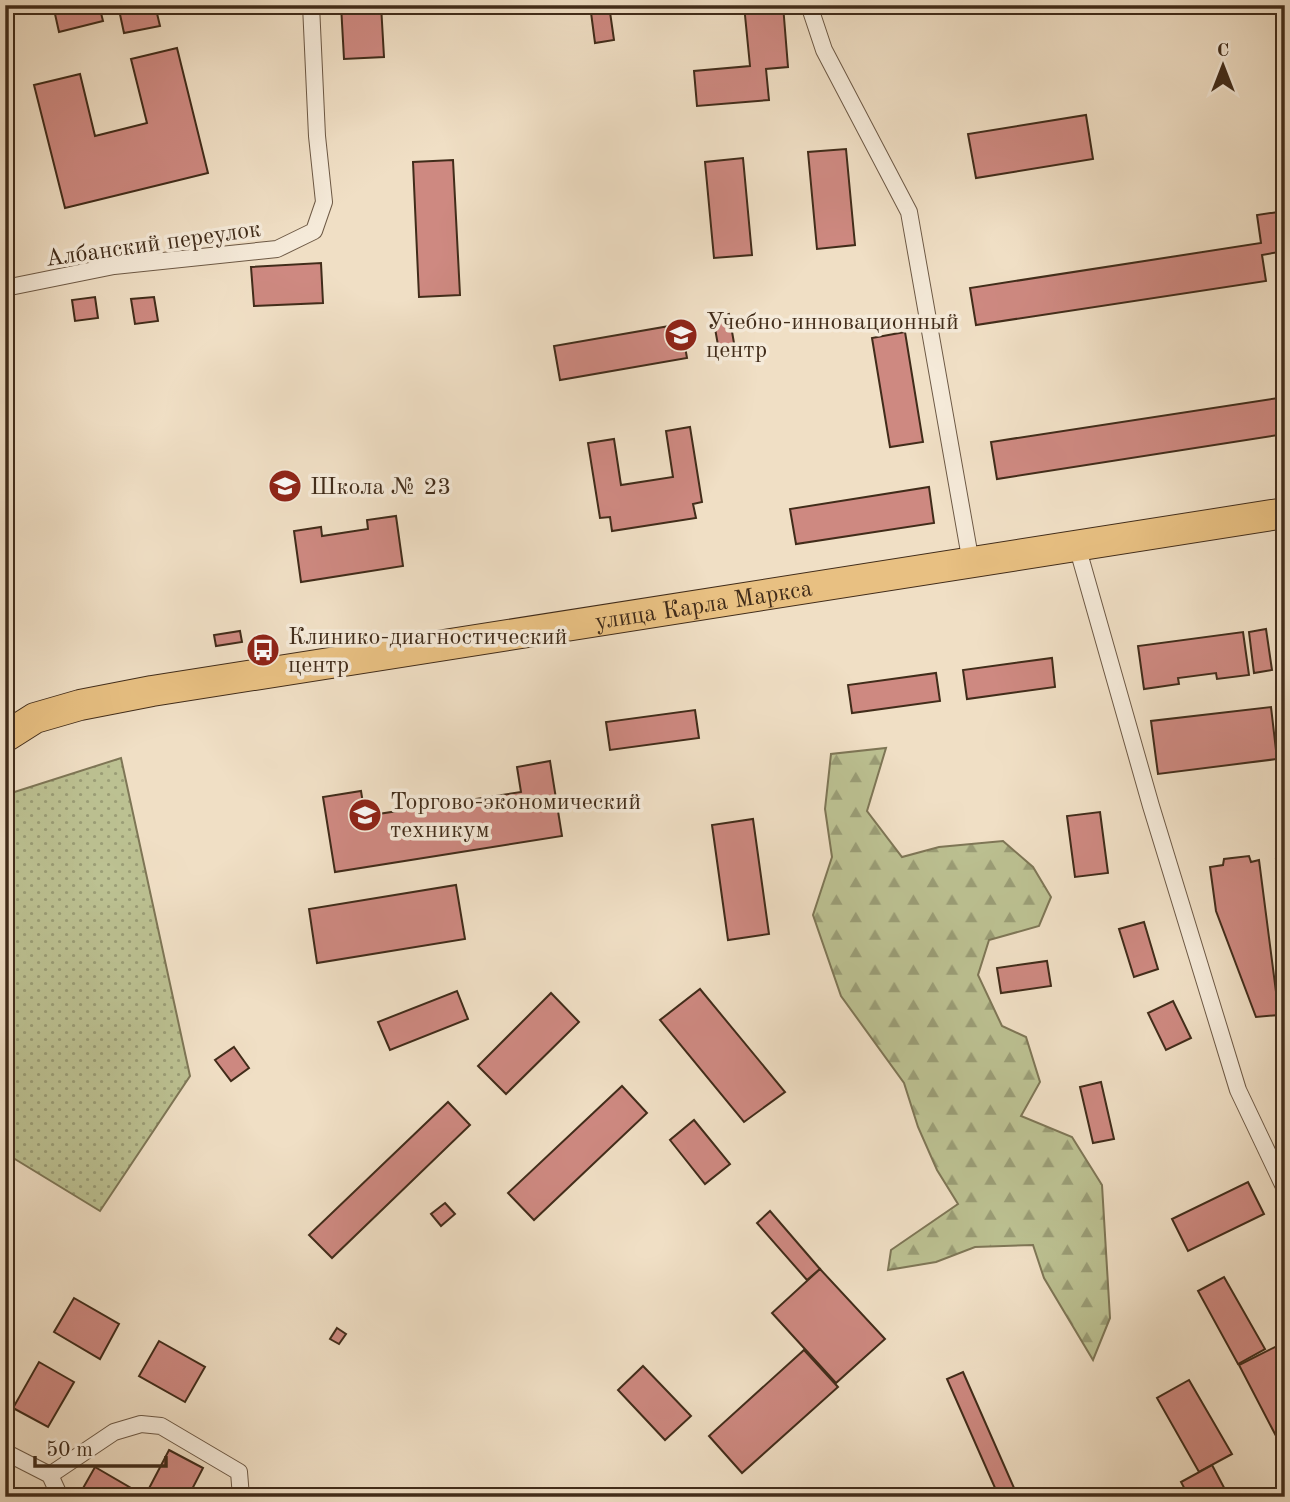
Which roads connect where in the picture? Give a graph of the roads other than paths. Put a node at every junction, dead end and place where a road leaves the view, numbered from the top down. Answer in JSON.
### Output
{"nodes":[{"id":1,"x":311,"y":5,"type":"edge"},
{"id":2,"x":809,"y":5,"type":"edge"},
{"id":3,"x":5,"y":288,"type":"edge"},
{"id":4,"x":1285,"y":513,"type":"edge"},
{"id":5,"x":1077,"y":545,"type":"junction"},
{"id":6,"x":971,"y":562,"type":"junction"},
{"id":7,"x":5,"y":737,"type":"edge"},
{"id":8,"x":1285,"y":1189,"type":"edge"},
{"id":9,"x":5,"y":1452,"type":"edge"},
{"id":10,"x":50,"y":1475,"type":"junction"},
{"id":11,"x":60,"y":1497,"type":"edge"},
{"id":12,"x":241,"y":1497,"type":"edge"}],
"edges":[{"from":1,"to":3,"type":"street","name":"Албанский переулок"},
{"from":2,"to":6,"type":"street"},
{"from":4,"to":5,"type":"highway","name":"улица Карла Маркса"},
{"from":5,"to":6,"type":"highway","name":"улица Карла Маркса"},
{"from":5,"to":8,"type":"street"},
{"from":6,"to":7,"type":"highway","name":"улица Карла Маркса"},
{"from":9,"to":10,"type":"street"},
{"from":10,"to":11,"type":"street"},
{"from":10,"to":12,"type":"street"}]}
